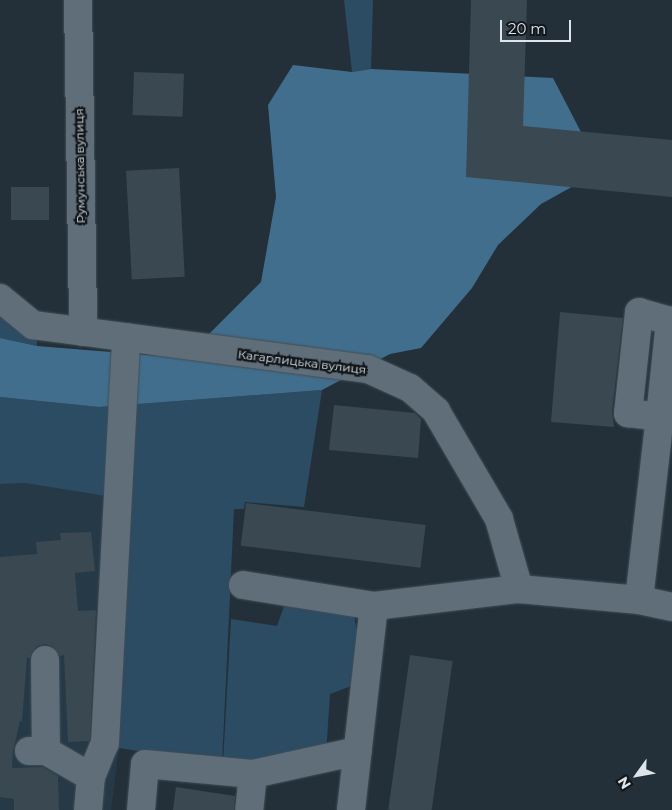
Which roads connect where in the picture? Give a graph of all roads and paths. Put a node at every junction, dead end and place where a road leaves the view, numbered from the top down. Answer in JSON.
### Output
{"nodes":[{"id":1,"x":78,"y":0,"type":"edge"},
{"id":2,"x":0,"y":298,"type":"edge"},
{"id":3,"x":83,"y":332,"type":"junction"},
{"id":4,"x":126,"y":338,"type":"junction"},
{"id":5,"x":660,"y":417,"type":"dead end"},
{"id":6,"x":243,"y":585,"type":"dead end"},
{"id":7,"x":519,"y":589,"type":"junction"},
{"id":8,"x":639,"y":600,"type":"junction"},
{"id":9,"x":671,"y":601,"type":"edge"},
{"id":10,"x":374,"y":606,"type":"junction"},
{"id":11,"x":45,"y":660,"type":"dead end"},
{"id":12,"x":358,"y":751,"type":"junction"},
{"id":13,"x":253,"y":774,"type":"junction"},
{"id":14,"x":91,"y":777,"type":"junction"},
{"id":15,"x":88,"y":810,"type":"edge"},
{"id":16,"x":141,"y":810,"type":"edge"},
{"id":17,"x":249,"y":810,"type":"edge"},
{"id":18,"x":351,"y":810,"type":"edge"}],
"edges":[{"from":1,"to":3,"type":"street","name":"Румунська вулиця"},
{"from":2,"to":3,"type":"street","name":"Кагарлицька вулиця"},
{"from":3,"to":4,"type":"street","name":"Кагарлицька вулиця"},
{"from":4,"to":7,"type":"street","name":"Кагарлицька вулиця"},
{"from":4,"to":14,"type":"street"},
{"from":5,"to":8,"type":"street"},
{"from":6,"to":10,"type":"street"},
{"from":7,"to":8,"type":"street"},
{"from":7,"to":10,"type":"street"},
{"from":8,"to":9,"type":"street"},
{"from":10,"to":12,"type":"street"},
{"from":11,"to":14,"type":"street"},
{"from":12,"to":13,"type":"street"},
{"from":12,"to":18,"type":"street"},
{"from":13,"to":16,"type":"street"},
{"from":13,"to":17,"type":"street"},
{"from":14,"to":15,"type":"street"}]}
